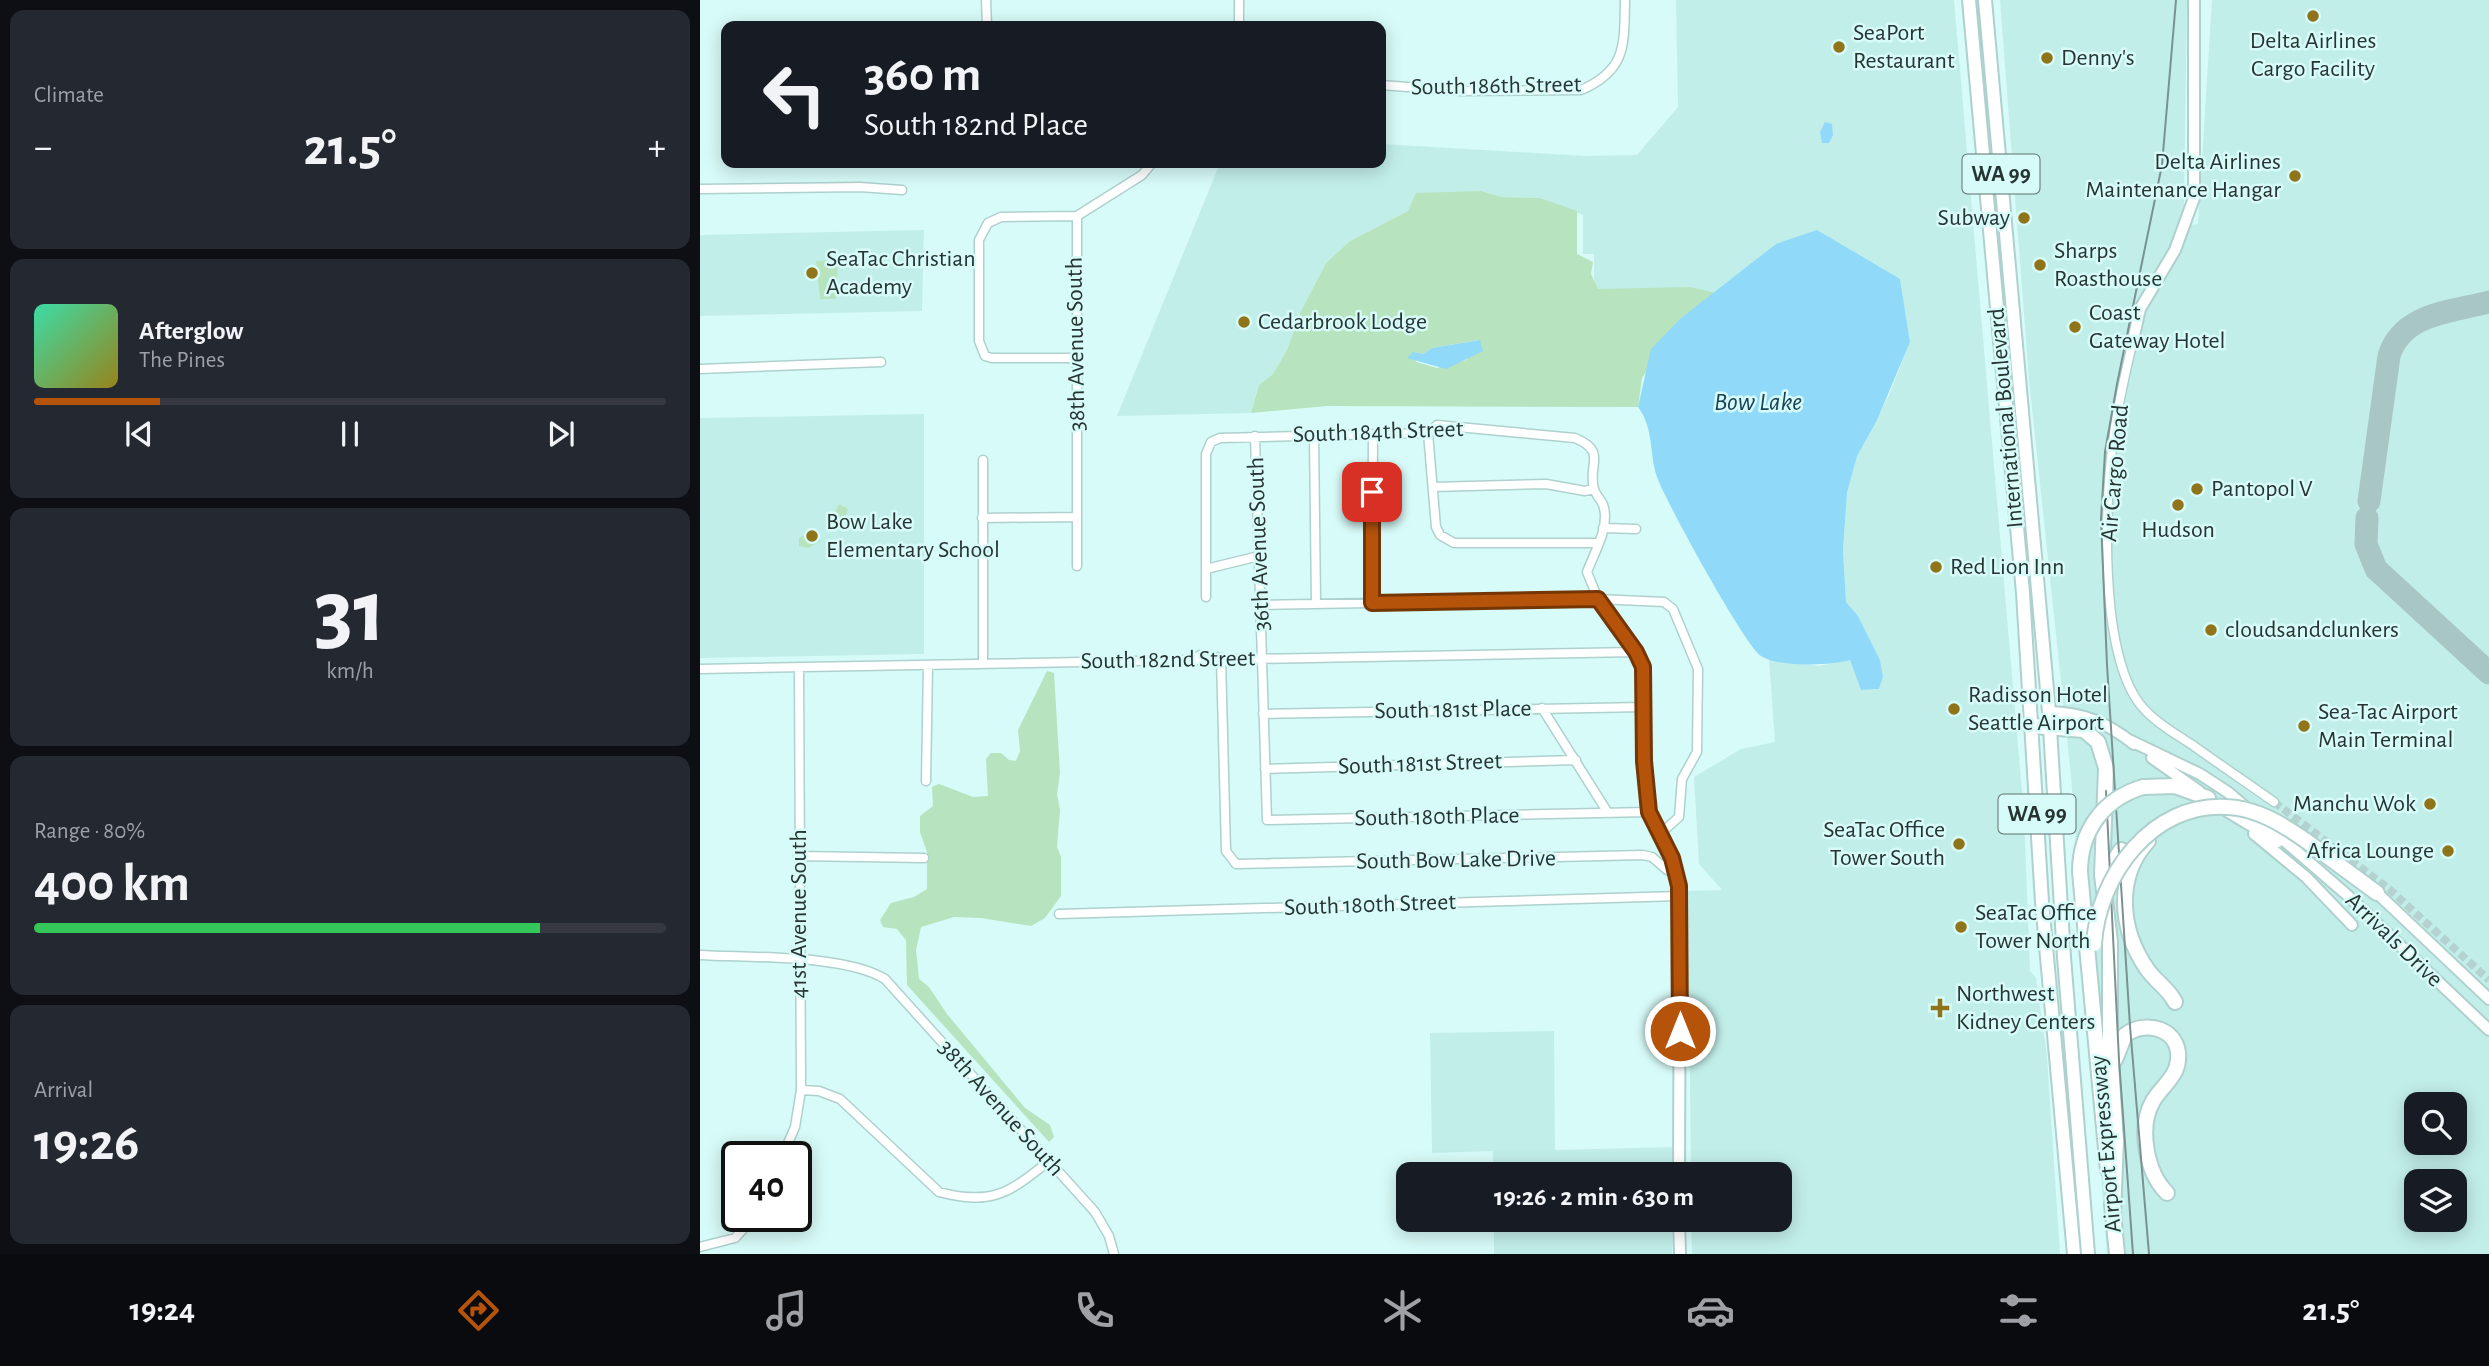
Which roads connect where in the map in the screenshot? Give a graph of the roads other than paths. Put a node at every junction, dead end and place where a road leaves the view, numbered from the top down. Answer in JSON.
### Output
{"nodes":[{"id":1,"x":986,"y":0,"type":"edge"},
{"id":2,"x":1239,"y":0,"type":"edge"},
{"id":3,"x":1625,"y":0,"type":"edge"},
{"id":4,"x":1969,"y":0,"type":"edge"},
{"id":5,"x":1985,"y":0,"type":"edge"},
{"id":6,"x":2194,"y":0,"type":"edge"},
{"id":7,"x":987,"y":21,"type":"edge"},
{"id":8,"x":1239,"y":21,"type":"edge"},
{"id":9,"x":1386,"y":85,"type":"edge"},
{"id":10,"x":1148,"y":168,"type":"edge"},
{"id":11,"x":700,"y":190,"type":"edge"},
{"id":12,"x":901,"y":190,"type":"dead end"},
{"id":13,"x":1077,"y":216,"type":"junction"},
{"id":14,"x":2133,"y":340,"type":"joint"},
{"id":15,"x":1078,"y":358,"type":"junction"},
{"id":16,"x":881,"y":362,"type":"dead end"},
{"id":17,"x":700,"y":369,"type":"edge"},
{"id":18,"x":1428,"y":433,"type":"junction"},
{"id":19,"x":1255,"y":436,"type":"junction"},
{"id":20,"x":1314,"y":436,"type":"junction"},
{"id":21,"x":1373,"y":436,"type":"junction"},
{"id":22,"x":983,"y":460,"type":"dead end"},
{"id":23,"x":1433,"y":486,"type":"junction"},
{"id":24,"x":1593,"y":489,"type":"junction"},
{"id":25,"x":982,"y":517,"type":"junction"},
{"id":26,"x":1077,"y":517,"type":"junction"},
{"id":27,"x":1604,"y":528,"type":"junction"},
{"id":28,"x":1636,"y":529,"type":"dead end"},
{"id":29,"x":1598,"y":543,"type":"junction"},
{"id":30,"x":1259,"y":556,"type":"junction"},
{"id":31,"x":1077,"y":565,"type":"dead end"},
{"id":32,"x":1206,"y":569,"type":"junction"},
{"id":33,"x":1206,"y":597,"type":"dead end"},
{"id":34,"x":1598,"y":599,"type":"junction"},
{"id":35,"x":1372,"y":603,"type":"junction"},
{"id":36,"x":1316,"y":604,"type":"junction"},
{"id":37,"x":1260,"y":605,"type":"junction"},
{"id":38,"x":1636,"y":652,"type":"junction"},
{"id":39,"x":1221,"y":658,"type":"junction"},
{"id":40,"x":1262,"y":659,"type":"junction"},
{"id":41,"x":983,"y":663,"type":"junction"},
{"id":42,"x":928,"y":665,"type":"junction"},
{"id":43,"x":799,"y":667,"type":"junction"},
{"id":44,"x":700,"y":669,"type":"edge"},
{"id":45,"x":1643,"y":707,"type":"junction"},
{"id":46,"x":1542,"y":708,"type":"junction"},
{"id":47,"x":1264,"y":714,"type":"junction"},
{"id":48,"x":2031,"y":719,"type":"junction"},
{"id":49,"x":2049,"y":719,"type":"junction"},
{"id":50,"x":2129,"y":740,"type":"junction"},
{"id":51,"x":1576,"y":760,"type":"junction"},
{"id":52,"x":1265,"y":769,"type":"junction"},
{"id":53,"x":926,"y":781,"type":"dead end"},
{"id":54,"x":2208,"y":798,"type":"junction"},
{"id":55,"x":2274,"y":802,"type":"tunnel mouth"},
{"id":56,"x":1649,"y":812,"type":"junction"},
{"id":57,"x":1608,"y":813,"type":"junction"},
{"id":58,"x":2176,"y":817,"type":"junction"},
{"id":59,"x":1266,"y":820,"type":"joint"},
{"id":60,"x":2241,"y":821,"type":"junction"},
{"id":61,"x":1661,"y":833,"type":"junction"},
{"id":62,"x":2121,"y":850,"type":"dead end"},
{"id":63,"x":2296,"y":853,"type":"junction"},
{"id":64,"x":798,"y":856,"type":"junction"},
{"id":65,"x":924,"y":858,"type":"dead end"},
{"id":66,"x":1676,"y":869,"type":"junction"},
{"id":67,"x":2103,"y":883,"type":"junction"},
{"id":68,"x":2377,"y":893,"type":"joint"},
{"id":69,"x":1680,"y":896,"type":"junction"},
{"id":70,"x":1059,"y":914,"type":"dead end"},
{"id":71,"x":2352,"y":925,"type":"dead end"},
{"id":72,"x":700,"y":955,"type":"edge"},
{"id":73,"x":800,"y":960,"type":"junction"},
{"id":74,"x":2489,"y":999,"type":"edge"},
{"id":75,"x":2175,"y":1002,"type":"dead end"},
{"id":76,"x":2489,"y":1030,"type":"edge"},
{"id":77,"x":2096,"y":1034,"type":"junction"},
{"id":78,"x":2112,"y":1077,"type":"junction"},
{"id":79,"x":801,"y":1090,"type":"junction"},
{"id":80,"x":789,"y":1141,"type":"edge"},
{"id":81,"x":1049,"y":1161,"type":"junction"},
{"id":82,"x":2081,"y":1161,"type":"junction"},
{"id":83,"x":1679,"y":1162,"type":"edge"},
{"id":84,"x":2166,"y":1193,"type":"dead end"},
{"id":85,"x":2069,"y":1198,"type":"junction"},
{"id":86,"x":2113,"y":1213,"type":"junction"},
{"id":87,"x":2084,"y":1216,"type":"junction"},
{"id":88,"x":740,"y":1232,"type":"edge"},
{"id":89,"x":1679,"y":1232,"type":"edge"},
{"id":90,"x":700,"y":1247,"type":"edge"},
{"id":91,"x":1114,"y":1254,"type":"edge"},
{"id":92,"x":1680,"y":1254,"type":"edge"},
{"id":93,"x":2074,"y":1254,"type":"edge"},
{"id":94,"x":2088,"y":1254,"type":"edge"},
{"id":95,"x":2116,"y":1254,"type":"edge"}],
"edges":[{"from":1,"to":7,"type":"street"},
{"from":2,"to":8,"type":"street"},
{"from":3,"to":9,"type":"street","name":"South 186th Street"},
{"from":4,"to":48,"type":"main road","name":"International Boulevard","number":"WA 99"},
{"from":5,"to":49,"type":"main road","name":"International Boulevard","number":"WA 99"},
{"from":6,"to":14,"type":"main road","name":"Air Cargo Road"},
{"from":10,"to":13,"type":"street"},
{"from":11,"to":12,"type":"street"},
{"from":13,"to":15,"type":"street","name":"38th Avenue South"},
{"from":13,"to":15,"type":"street"},
{"from":14,"to":55,"type":"street","name":"Air Cargo Road"},
{"from":15,"to":26,"type":"street","name":"38th Avenue South"},
{"from":16,"to":17,"type":"street"},
{"from":18,"to":21,"type":"street","name":"South 184th Street"},
{"from":18,"to":23,"type":"street"},
{"from":18,"to":24,"type":"street","name":"South 184th Street"},
{"from":19,"to":20,"type":"street","name":"South 184th Street"},
{"from":19,"to":30,"type":"street","name":"36th Avenue South"},
{"from":19,"to":32,"type":"street","name":"South 184th Street"},
{"from":20,"to":21,"type":"street","name":"South 184th Street"},
{"from":20,"to":36,"type":"street"},
{"from":21,"to":35,"type":"street"},
{"from":22,"to":25,"type":"street"},
{"from":23,"to":24,"type":"street"},
{"from":23,"to":29,"type":"street"},
{"from":24,"to":27,"type":"street"},
{"from":25,"to":26,"type":"street"},
{"from":25,"to":41,"type":"street"},
{"from":26,"to":31,"type":"street","name":"38th Avenue South"},
{"from":27,"to":28,"type":"street"},
{"from":27,"to":29,"type":"street"},
{"from":29,"to":34,"type":"street"},
{"from":30,"to":32,"type":"street"},
{"from":30,"to":37,"type":"street","name":"36th Avenue South"},
{"from":32,"to":33,"type":"street"},
{"from":34,"to":35,"type":"street"},
{"from":34,"to":38,"type":"street"},
{"from":34,"to":61,"type":"street"},
{"from":35,"to":36,"type":"street"},
{"from":36,"to":37,"type":"street"},
{"from":37,"to":40,"type":"street","name":"36th Avenue South"},
{"from":38,"to":40,"type":"street","name":"South 182nd Street"},
{"from":38,"to":45,"type":"street"},
{"from":39,"to":40,"type":"street","name":"South 182nd Street"},
{"from":39,"to":41,"type":"street","name":"South 182nd Street"},
{"from":39,"to":66,"type":"street","name":"South Bow Lake Drive"},
{"from":40,"to":47,"type":"street","name":"36th Avenue South"},
{"from":41,"to":42,"type":"street","name":"South 182nd Street"},
{"from":42,"to":43,"type":"street","name":"South 182nd Street"},
{"from":42,"to":53,"type":"street"},
{"from":43,"to":44,"type":"street","name":"South 182nd Street"},
{"from":43,"to":64,"type":"street","name":"41st Avenue South"},
{"from":45,"to":46,"type":"street","name":"South 181st Place"},
{"from":45,"to":56,"type":"street"},
{"from":46,"to":47,"type":"street","name":"South 181st Place"},
{"from":46,"to":51,"type":"street"},
{"from":47,"to":52,"type":"street","name":"36th Avenue South"},
{"from":48,"to":49,"type":"highway"},
{"from":48,"to":85,"type":"main road","name":"International Boulevard","number":"WA 99"},
{"from":49,"to":50,"type":"main road","name":"Arrivals Drive"},
{"from":49,"to":67,"type":"highway"},
{"from":49,"to":82,"type":"main road","name":"International Boulevard","number":"WA 99"},
{"from":50,"to":54,"type":"main road","name":"Arrivals Drive"},
{"from":50,"to":63,"type":"main road","name":"Arrivals Drive"},
{"from":51,"to":52,"type":"street","name":"South 181st Street"},
{"from":51,"to":57,"type":"street"},
{"from":52,"to":59,"type":"street","name":"36th Avenue South"},
{"from":54,"to":60,"type":"main road","name":"Arrivals Drive"},
{"from":54,"to":77,"type":"highway","bridge":true},
{"from":56,"to":57,"type":"street","name":"South 180th Place"},
{"from":56,"to":61,"type":"street"},
{"from":57,"to":59,"type":"street","name":"South 180th Place"},
{"from":58,"to":68,"type":"highway","bridge":true},
{"from":58,"to":75,"type":"highway","bridge":true},
{"from":58,"to":77,"type":"highway","bridge":true},
{"from":60,"to":63,"type":"main road","name":"Arrivals Drive"},
{"from":60,"to":71,"type":"main road"},
{"from":61,"to":66,"type":"street"},
{"from":62,"to":67,"type":"highway"},
{"from":63,"to":76,"type":"main road","name":"Arrivals Drive"},
{"from":64,"to":65,"type":"street"},
{"from":64,"to":73,"type":"street","name":"41st Avenue South"},
{"from":66,"to":69,"type":"street"},
{"from":67,"to":78,"type":"highway"},
{"from":68,"to":74,"type":"main road"},
{"from":69,"to":70,"type":"street","name":"South 180th Street"},
{"from":69,"to":83,"type":"main road"},
{"from":72,"to":73,"type":"street"},
{"from":73,"to":79,"type":"street","name":"41st Avenue South"},
{"from":73,"to":81,"type":"street","name":"38th Avenue South"},
{"from":77,"to":86,"type":"highway","name":"Airport Expressway"},
{"from":78,"to":84,"type":"highway"},
{"from":78,"to":86,"type":"highway"},
{"from":79,"to":80,"type":"street","name":"41st Avenue South"},
{"from":79,"to":81,"type":"street"},
{"from":81,"to":91,"type":"street","name":"38th Avenue South"},
{"from":82,"to":85,"type":"main road"},
{"from":82,"to":87,"type":"main road","name":"International Boulevard","number":"WA 99"},
{"from":85,"to":87,"type":"main road"},
{"from":85,"to":93,"type":"main road","name":"International Boulevard","number":"WA 99"},
{"from":86,"to":95,"type":"highway","name":"Airport Expressway"},
{"from":87,"to":94,"type":"main road","name":"International Boulevard","number":"WA 99"},
{"from":88,"to":90,"type":"street"},
{"from":89,"to":92,"type":"main road"}]}
